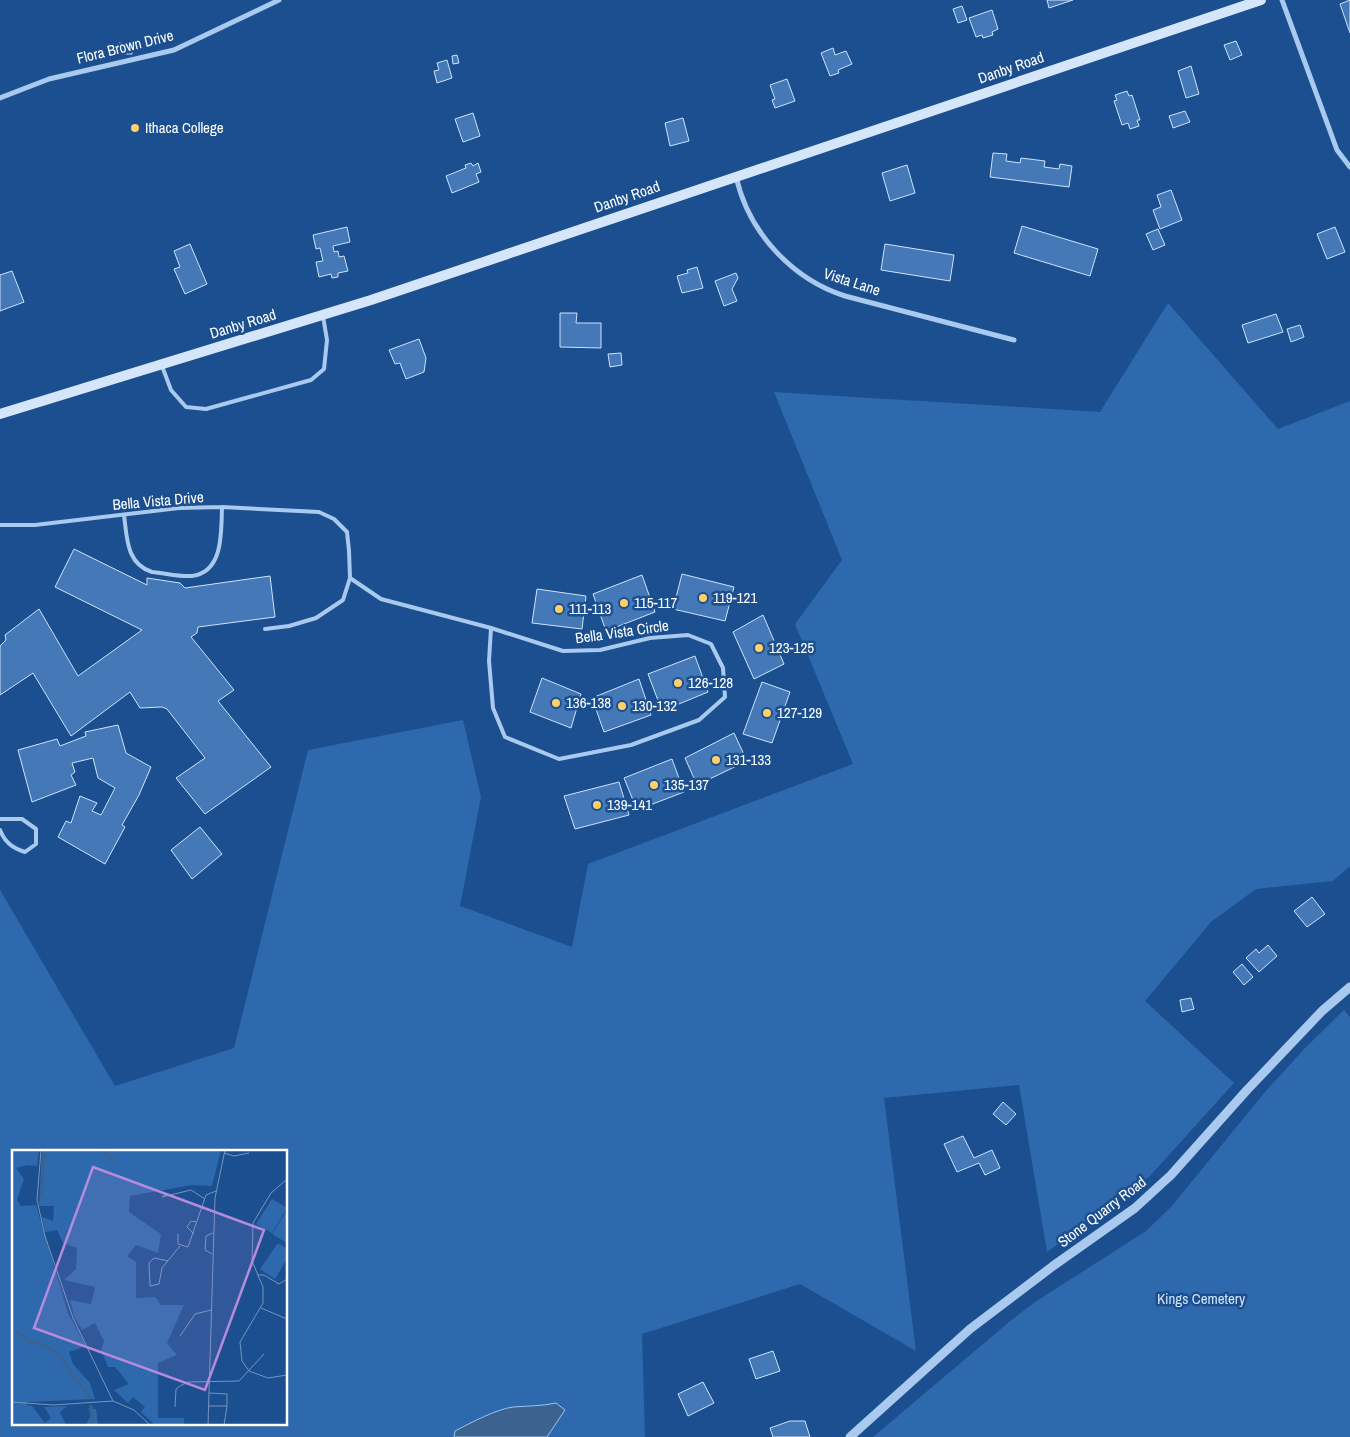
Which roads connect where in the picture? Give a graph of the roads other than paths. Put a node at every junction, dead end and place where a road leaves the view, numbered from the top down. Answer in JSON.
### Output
{"nodes":[{"id":1,"x":279,"y":0,"type":"edge"},
{"id":2,"x":1261,"y":0,"type":"edge"},
{"id":3,"x":1282,"y":0,"type":"edge"},
{"id":4,"x":0,"y":98,"type":"edge"},
{"id":5,"x":1350,"y":166,"type":"edge"},
{"id":6,"x":736,"y":176,"type":"junction"},
{"id":7,"x":323,"y":315,"type":"junction"},
{"id":8,"x":1014,"y":340,"type":"dead end"},
{"id":9,"x":162,"y":366,"type":"junction"},
{"id":10,"x":0,"y":414,"type":"edge"},
{"id":11,"x":222,"y":507,"type":"junction"},
{"id":12,"x":124,"y":515,"type":"junction"},
{"id":13,"x":0,"y":525,"type":"edge"},
{"id":14,"x":350,"y":578,"type":"junction"},
{"id":15,"x":491,"y":628,"type":"junction"},
{"id":16,"x":265,"y":629,"type":"dead end"},
{"id":17,"x":0,"y":819,"type":"edge"},
{"id":18,"x":0,"y":830,"type":"edge"},
{"id":19,"x":1350,"y":988,"type":"edge"},
{"id":20,"x":850,"y":1437,"type":"edge"}],
"edges":[{"from":1,"to":4,"type":"street","name":"Flora Brown Drive"},
{"from":2,"to":6,"type":"main road","name":"Danby Road"},
{"from":3,"to":5,"type":"street"},
{"from":6,"to":7,"type":"main road","name":"Danby Road"},
{"from":6,"to":8,"type":"street","name":"Vista Lane"},
{"from":7,"to":9,"type":"main road","name":"Danby Road"},
{"from":7,"to":9,"type":"lane"},
{"from":9,"to":10,"type":"main road","name":"Danby Road"},
{"from":11,"to":12,"type":"lane","name":"Bella Vista Drive"},
{"from":11,"to":12,"type":"lane"},
{"from":11,"to":14,"type":"lane","name":"Bella Vista Drive"},
{"from":12,"to":13,"type":"lane","name":"Bella Vista Drive"},
{"from":14,"to":15,"type":"lane","name":"Bella Vista Circle"},
{"from":14,"to":16,"type":"lane"},
{"from":15,"to":15,"type":"lane","name":"Bella Vista Circle"},
{"from":17,"to":18,"type":"lane"},
{"from":19,"to":20,"type":"street","name":"Stone Quarry Road"}]}
